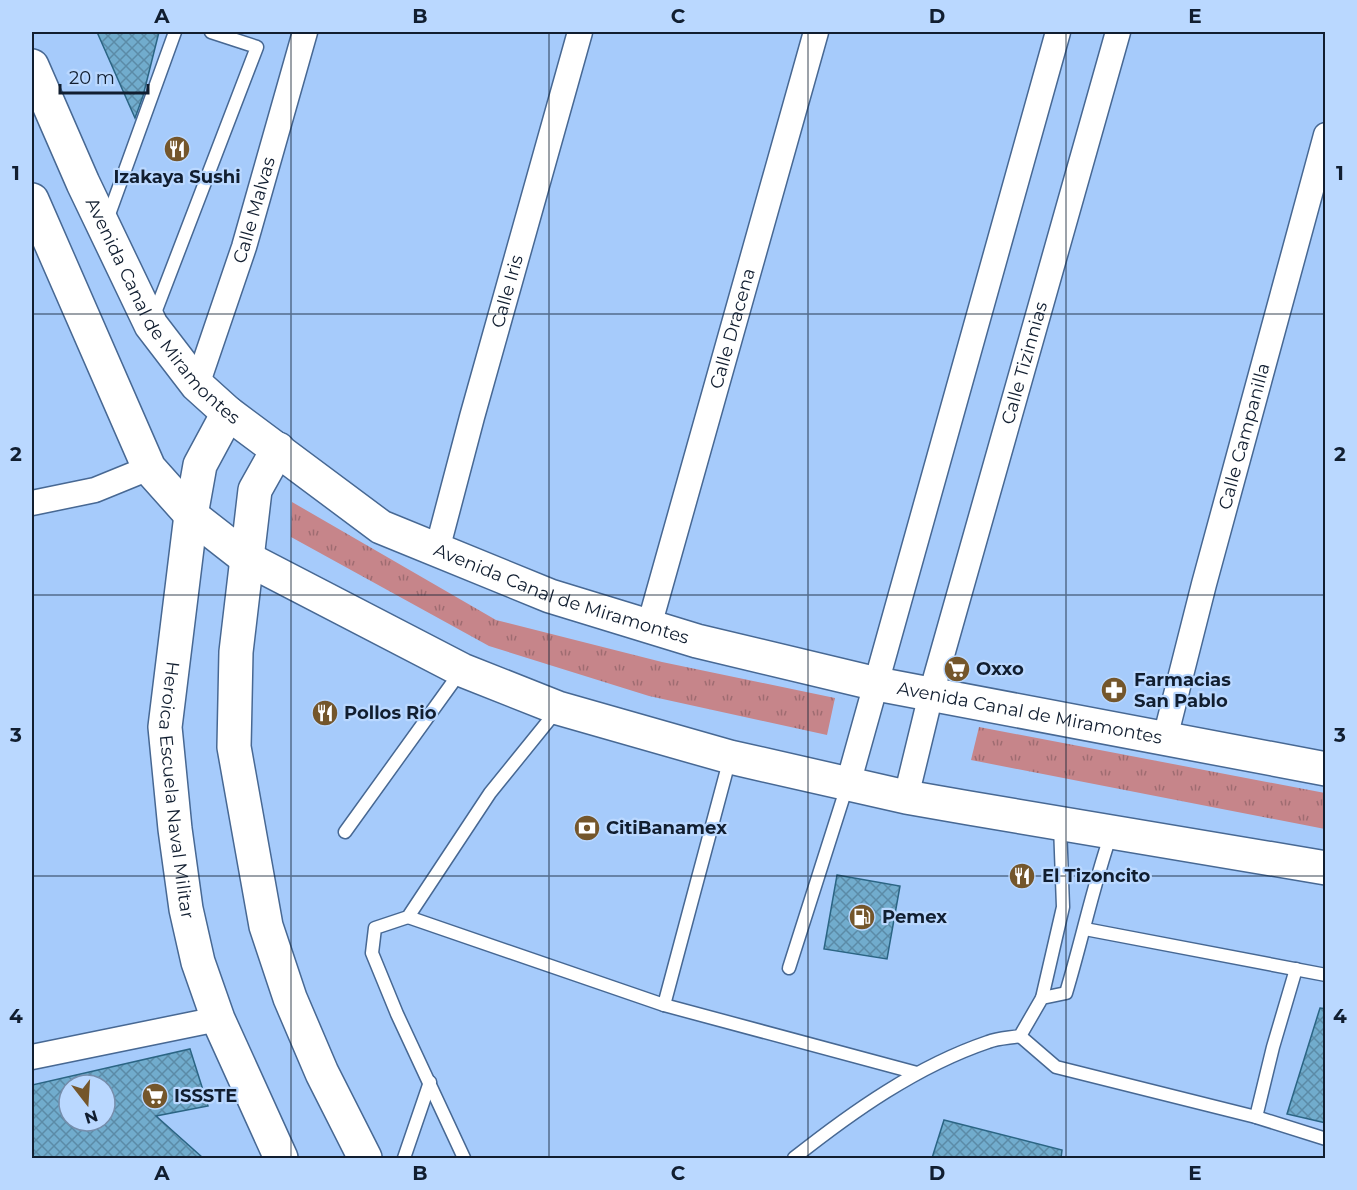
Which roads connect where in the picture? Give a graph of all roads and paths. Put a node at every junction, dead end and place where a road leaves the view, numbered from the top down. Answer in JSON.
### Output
{"nodes":[{"id":1,"x":175,"y":32,"type":"edge"},
{"id":2,"x":211,"y":32,"type":"edge"},
{"id":3,"x":304,"y":32,"type":"edge"},
{"id":4,"x":580,"y":32,"type":"edge"},
{"id":5,"x":816,"y":32,"type":"edge"},
{"id":6,"x":1058,"y":32,"type":"edge"},
{"id":7,"x":1118,"y":32,"type":"edge"},
{"id":8,"x":32,"y":66,"type":"edge"},
{"id":9,"x":1326,"y":135,"type":"edge"},
{"id":10,"x":32,"y":200,"type":"edge"},
{"id":11,"x":104,"y":228,"type":"junction"},
{"id":12,"x":151,"y":325,"type":"junction"},
{"id":13,"x":197,"y":385,"type":"junction"},
{"id":14,"x":228,"y":413,"type":"junction"},
{"id":15,"x":278,"y":449,"type":"junction"},
{"id":16,"x":149,"y":468,"type":"junction"},
{"id":17,"x":32,"y":503,"type":"edge"},
{"id":18,"x":191,"y":515,"type":"junction"},
{"id":19,"x":437,"y":550,"type":"junction"},
{"id":20,"x":246,"y":558,"type":"junction"},
{"id":21,"x":649,"y":626,"type":"junction"},
{"id":22,"x":462,"y":670,"type":"junction"},
{"id":23,"x":877,"y":684,"type":"junction"},
{"id":24,"x":931,"y":694,"type":"junction"},
{"id":25,"x":558,"y":708,"type":"junction"},
{"id":26,"x":1165,"y":738,"type":"junction"},
{"id":27,"x":730,"y":757,"type":"junction"},
{"id":28,"x":1326,"y":769,"type":"edge"},
{"id":29,"x":848,"y":784,"type":"junction"},
{"id":30,"x":906,"y":796,"type":"junction"},
{"id":31,"x":1060,"y":824,"type":"junction"},
{"id":32,"x":345,"y":832,"type":"dead end"},
{"id":33,"x":1112,"y":833,"type":"junction"},
{"id":34,"x":1326,"y":868,"type":"edge"},
{"id":35,"x":408,"y":917,"type":"junction"},
{"id":36,"x":1085,"y":929,"type":"junction"},
{"id":37,"x":789,"y":968,"type":"dead end"},
{"id":38,"x":1296,"y":969,"type":"junction"},
{"id":39,"x":1326,"y":975,"type":"edge"},
{"id":40,"x":1042,"y":998,"type":"junction"},
{"id":41,"x":664,"y":1005,"type":"junction"},
{"id":42,"x":218,"y":1019,"type":"junction"},
{"id":43,"x":1020,"y":1036,"type":"junction"},
{"id":44,"x":32,"y":1057,"type":"edge"},
{"id":45,"x":916,"y":1073,"type":"junction"},
{"id":46,"x":430,"y":1082,"type":"junction"},
{"id":47,"x":1256,"y":1118,"type":"junction"},
{"id":48,"x":1326,"y":1138,"type":"edge"},
{"id":49,"x":281,"y":1158,"type":"edge"},
{"id":50,"x":364,"y":1158,"type":"edge"},
{"id":51,"x":404,"y":1158,"type":"edge"},
{"id":52,"x":464,"y":1158,"type":"edge"},
{"id":53,"x":794,"y":1158,"type":"edge"}],
"edges":[{"from":1,"to":11,"type":"lane"},
{"from":2,"to":12,"type":"lane"},
{"from":3,"to":13,"type":"street","name":"Calle Malvas"},
{"from":4,"to":19,"type":"street","name":"Calle Iris"},
{"from":5,"to":21,"type":"street","name":"Calle Dracena"},
{"from":6,"to":23,"type":"street"},
{"from":7,"to":24,"type":"street","name":"Calle Tizinnias"},
{"from":8,"to":11,"type":"main road","name":"Avenida Canal de Miramontes"},
{"from":9,"to":26,"type":"street","name":"Calle Campanilla"},
{"from":10,"to":16,"type":"main road"},
{"from":11,"to":12,"type":"main road","name":"Avenida Canal de Miramontes"},
{"from":12,"to":13,"type":"main road","name":"Avenida Canal de Miramontes"},
{"from":13,"to":14,"type":"main road","name":"Avenida Canal de Miramontes"},
{"from":14,"to":15,"type":"main road","name":"Avenida Canal de Miramontes"},
{"from":14,"to":18,"type":"main road","name":"Heroica Escuela Naval Militar"},
{"from":15,"to":19,"type":"main road","name":"Avenida Canal de Miramontes"},
{"from":15,"to":20,"type":"main road"},
{"from":16,"to":17,"type":"street"},
{"from":16,"to":18,"type":"main road"},
{"from":18,"to":20,"type":"main road"},
{"from":18,"to":42,"type":"main road","name":"Heroica Escuela Naval Militar"},
{"from":19,"to":21,"type":"main road","name":"Avenida Canal de Miramontes"},
{"from":20,"to":22,"type":"main road"},
{"from":20,"to":50,"type":"main road"},
{"from":21,"to":23,"type":"main road","name":"Avenida Canal de Miramontes"},
{"from":22,"to":25,"type":"main road"},
{"from":22,"to":32,"type":"lane"},
{"from":23,"to":24,"type":"main road","name":"Avenida Canal de Miramontes"},
{"from":23,"to":29,"type":"street"},
{"from":24,"to":26,"type":"main road","name":"Avenida Canal de Miramontes"},
{"from":24,"to":30,"type":"street","name":"Calle Tizinnias"},
{"from":25,"to":27,"type":"main road"},
{"from":25,"to":35,"type":"lane"},
{"from":26,"to":28,"type":"main road","name":"Avenida Canal de Miramontes"},
{"from":27,"to":29,"type":"main road"},
{"from":27,"to":41,"type":"lane"},
{"from":29,"to":30,"type":"main road"},
{"from":29,"to":37,"type":"lane"},
{"from":30,"to":31,"type":"main road"},
{"from":31,"to":33,"type":"main road"},
{"from":31,"to":40,"type":"lane"},
{"from":33,"to":34,"type":"main road"},
{"from":33,"to":36,"type":"lane"},
{"from":35,"to":41,"type":"lane"},
{"from":35,"to":46,"type":"lane"},
{"from":36,"to":38,"type":"lane"},
{"from":36,"to":40,"type":"lane"},
{"from":38,"to":39,"type":"lane"},
{"from":38,"to":47,"type":"lane"},
{"from":40,"to":43,"type":"lane"},
{"from":41,"to":45,"type":"lane"},
{"from":42,"to":44,"type":"street"},
{"from":42,"to":49,"type":"main road","name":"Heroica Escuela Naval Militar"},
{"from":43,"to":45,"type":"lane"},
{"from":43,"to":47,"type":"lane"},
{"from":45,"to":53,"type":"lane"},
{"from":46,"to":51,"type":"lane"},
{"from":46,"to":52,"type":"lane"},
{"from":47,"to":48,"type":"lane"}]}
